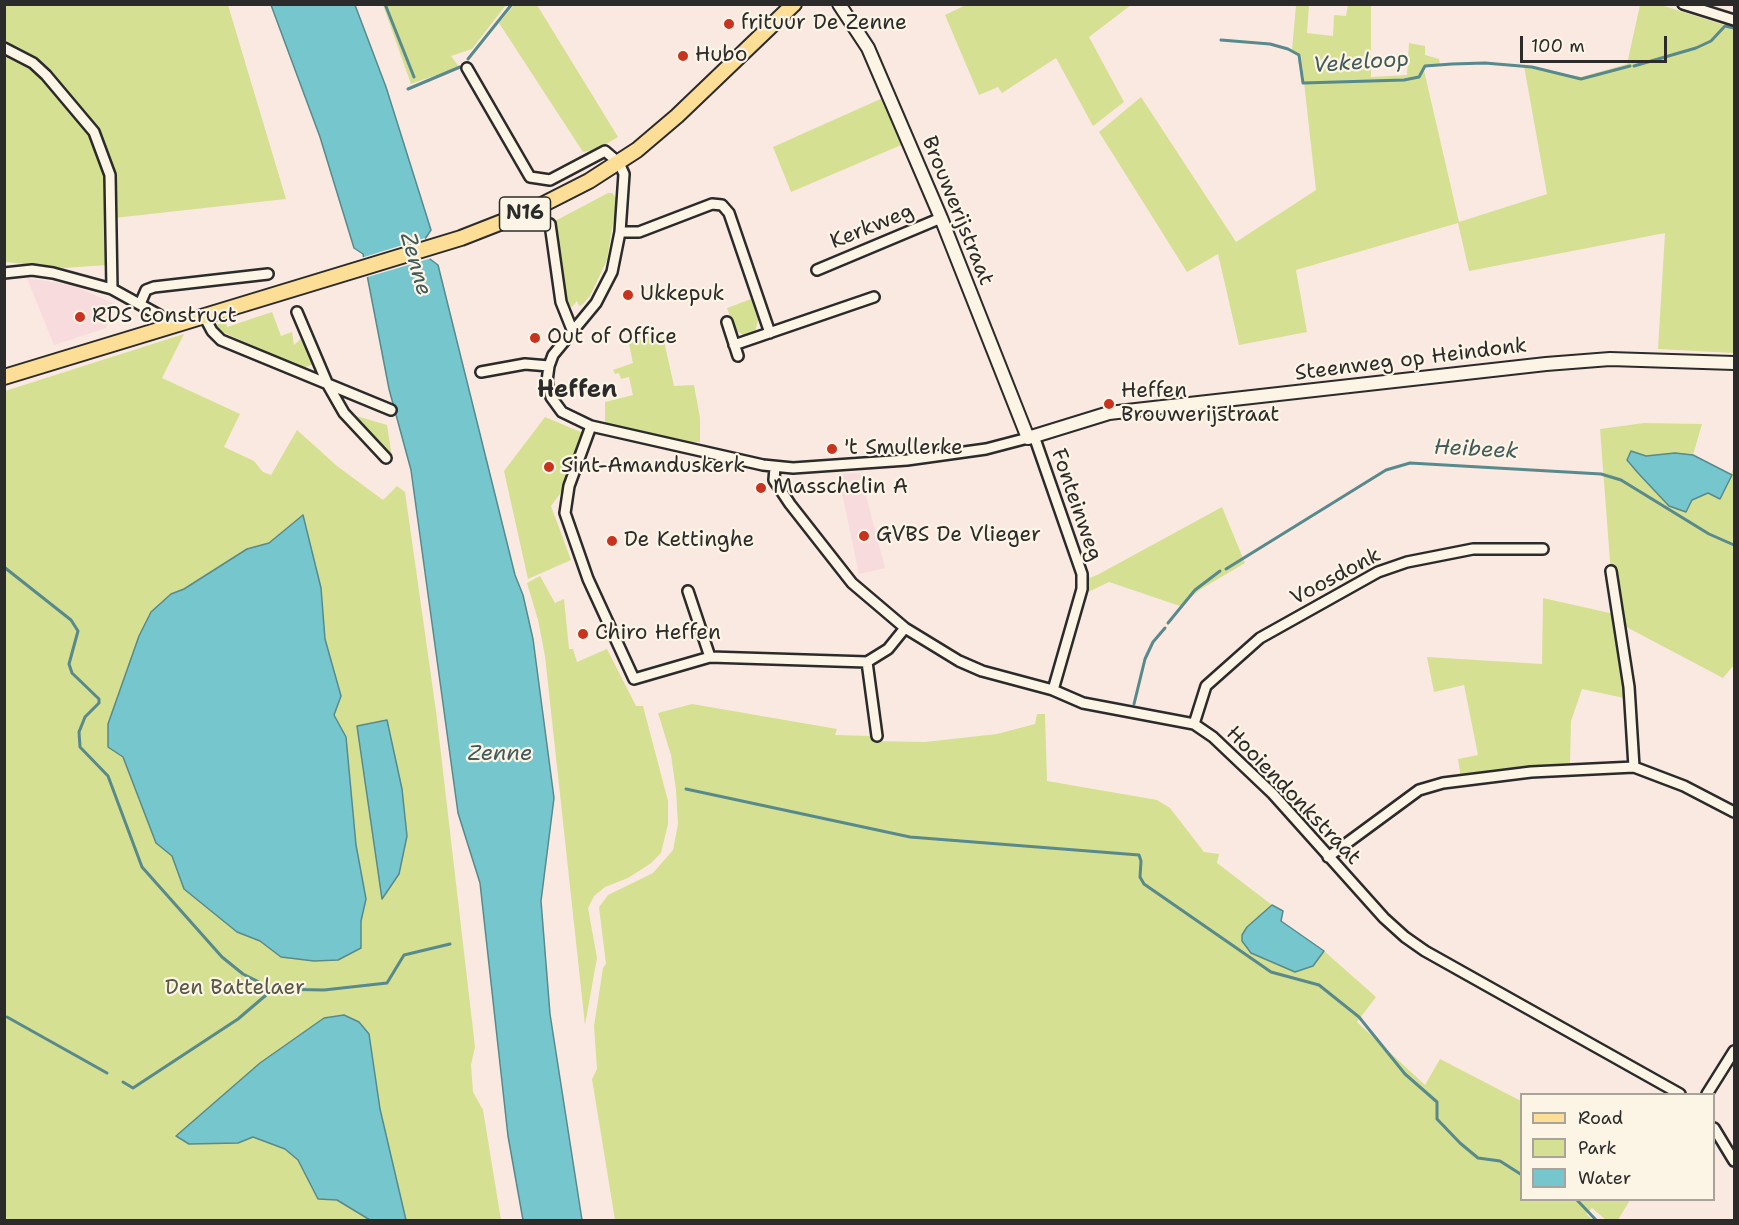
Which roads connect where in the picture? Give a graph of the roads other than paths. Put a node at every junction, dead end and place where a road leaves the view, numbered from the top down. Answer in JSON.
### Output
{"nodes":[{"id":1,"x":794,"y":4,"type":"edge"},
{"id":2,"x":839,"y":4,"type":"edge"},
{"id":3,"x":1683,"y":4,"type":"edge"},
{"id":4,"x":1734,"y":20,"type":"edge"},
{"id":5,"x":4,"y":48,"type":"edge"},
{"id":6,"x":467,"y":68,"type":"dead end"},
{"id":7,"x":619,"y":163,"type":"junction"},
{"id":8,"x":941,"y":218,"type":"junction"},
{"id":9,"x":550,"y":224,"type":"dead end"},
{"id":10,"x":620,"y":232,"type":"junction"},
{"id":11,"x":817,"y":270,"type":"dead end"},
{"id":12,"x":4,"y":273,"type":"edge"},
{"id":13,"x":268,"y":274,"type":"dead end"},
{"id":14,"x":112,"y":289,"type":"junction"},
{"id":15,"x":874,"y":297,"type":"dead end"},
{"id":16,"x":140,"y":304,"type":"junction"},
{"id":17,"x":297,"y":312,"type":"dead end"},
{"id":18,"x":204,"y":316,"type":"junction"},
{"id":19,"x":727,"y":322,"type":"dead end"},
{"id":20,"x":168,"y":328,"type":"junction"},
{"id":21,"x":573,"y":332,"type":"junction"},
{"id":22,"x":770,"y":333,"type":"junction"},
{"id":23,"x":734,"y":345,"type":"junction"},
{"id":24,"x":738,"y":356,"type":"dead end"},
{"id":25,"x":1734,"y":363,"type":"edge"},
{"id":26,"x":549,"y":366,"type":"junction"},
{"id":27,"x":481,"y":372,"type":"dead end"},
{"id":28,"x":4,"y":377,"type":"edge"},
{"id":29,"x":328,"y":385,"type":"junction"},
{"id":30,"x":391,"y":410,"type":"dead end"},
{"id":31,"x":591,"y":426,"type":"junction"},
{"id":32,"x":1031,"y":437,"type":"junction"},
{"id":33,"x":386,"y":458,"type":"dead end"},
{"id":34,"x":775,"y":467,"type":"junction"},
{"id":35,"x":1543,"y":549,"type":"dead end"},
{"id":36,"x":1611,"y":571,"type":"dead end"},
{"id":37,"x":688,"y":591,"type":"dead end"},
{"id":38,"x":905,"y":628,"type":"junction"},
{"id":39,"x":710,"y":657,"type":"junction"},
{"id":40,"x":867,"y":662,"type":"junction"},
{"id":41,"x":1053,"y":690,"type":"junction"},
{"id":42,"x":1194,"y":724,"type":"junction"},
{"id":43,"x":877,"y":736,"type":"dead end"},
{"id":44,"x":1634,"y":767,"type":"junction"},
{"id":45,"x":1734,"y":812,"type":"edge"},
{"id":46,"x":1328,"y":857,"type":"junction"},
{"id":47,"x":1734,"y":1051,"type":"edge"},
{"id":48,"x":1676,"y":1093,"type":"edge"},
{"id":49,"x":1708,"y":1093,"type":"edge"},
{"id":50,"x":1715,"y":1131,"type":"edge"},
{"id":51,"x":1734,"y":1161,"type":"edge"}],
"edges":[{"from":1,"to":7,"type":"main road","number":"N16"},
{"from":2,"to":8,"type":"street","name":"Brouwerijstraat"},
{"from":3,"to":4,"type":"street"},
{"from":5,"to":14,"type":"street"},
{"from":6,"to":7,"type":"street"},
{"from":7,"to":10,"type":"street"},
{"from":7,"to":18,"type":"main road","number":"N16"},
{"from":8,"to":11,"type":"street","name":"Kerkweg"},
{"from":8,"to":32,"type":"street","name":"Brouwerijstraat"},
{"from":9,"to":21,"type":"street"},
{"from":10,"to":21,"type":"street"},
{"from":10,"to":22,"type":"street"},
{"from":12,"to":14,"type":"street"},
{"from":13,"to":16,"type":"street"},
{"from":14,"to":16,"type":"street"},
{"from":15,"to":22,"type":"street"},
{"from":16,"to":20,"type":"street"},
{"from":17,"to":29,"type":"street"},
{"from":18,"to":20,"type":"main road","number":"N16"},
{"from":18,"to":29,"type":"street"},
{"from":19,"to":23,"type":"street"},
{"from":20,"to":28,"type":"main road","number":"N16"},
{"from":21,"to":26,"type":"street"},
{"from":22,"to":23,"type":"street"},
{"from":23,"to":24,"type":"street"},
{"from":25,"to":32,"type":"street","name":"Steenweg op Heindonk"},
{"from":26,"to":27,"type":"street"},
{"from":26,"to":31,"type":"street","name":"Steenweg op Heindonk"},
{"from":29,"to":30,"type":"street"},
{"from":29,"to":33,"type":"street"},
{"from":31,"to":34,"type":"street","name":"Steenweg op Heindonk"},
{"from":31,"to":39,"type":"street"},
{"from":32,"to":34,"type":"street","name":"Steenweg op Heindonk"},
{"from":32,"to":41,"type":"street","name":"Fonteinweg"},
{"from":34,"to":38,"type":"street","name":"Hooiendonkstraat"},
{"from":35,"to":42,"type":"street","name":"Voosdonk"},
{"from":36,"to":44,"type":"street"},
{"from":37,"to":39,"type":"street"},
{"from":38,"to":40,"type":"street"},
{"from":38,"to":41,"type":"street","name":"Hooiendonkstraat"},
{"from":39,"to":40,"type":"street"},
{"from":40,"to":43,"type":"street"},
{"from":41,"to":42,"type":"street","name":"Hooiendonkstraat"},
{"from":42,"to":46,"type":"street","name":"Hooiendonkstraat"},
{"from":44,"to":45,"type":"street"},
{"from":44,"to":46,"type":"street"},
{"from":46,"to":48,"type":"street","name":"Hooiendonkstraat"},
{"from":47,"to":49,"type":"street"},
{"from":50,"to":51,"type":"street"}]}
